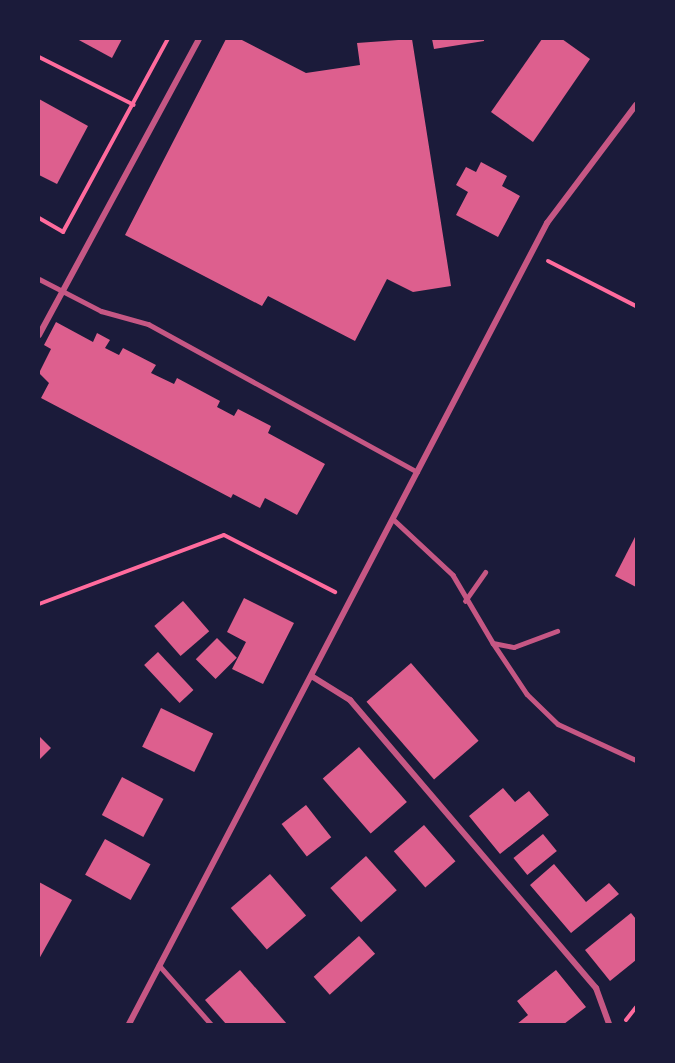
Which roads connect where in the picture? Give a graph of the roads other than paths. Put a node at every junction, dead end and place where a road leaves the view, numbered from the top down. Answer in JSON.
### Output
{"nodes":[{"id":1,"x":199,"y":39,"type":"edge"},
{"id":2,"x":636,"y":105,"type":"edge"},
{"id":3,"x":39,"y":279,"type":"edge"},
{"id":4,"x":39,"y":335,"type":"edge"},
{"id":5,"x":417,"y":472,"type":"junction"},
{"id":6,"x":393,"y":519,"type":"junction"},
{"id":7,"x":485,"y":572,"type":"dead end"},
{"id":8,"x":465,"y":601,"type":"junction"},
{"id":9,"x":556,"y":631,"type":"dead end"},
{"id":10,"x":493,"y":643,"type":"junction"},
{"id":11,"x":313,"y":677,"type":"junction"},
{"id":12,"x":636,"y":760,"type":"edge"},
{"id":13,"x":159,"y":965,"type":"junction"},
{"id":14,"x":129,"y":1024,"type":"edge"},
{"id":15,"x":211,"y":1024,"type":"edge"},
{"id":16,"x":609,"y":1024,"type":"edge"}],
"edges":[{"from":1,"to":4,"type":"street"},
{"from":2,"to":5,"type":"street"},
{"from":3,"to":5,"type":"street"},
{"from":5,"to":6,"type":"street"},
{"from":6,"to":8,"type":"lane"},
{"from":6,"to":11,"type":"street"},
{"from":7,"to":8,"type":"lane"},
{"from":8,"to":10,"type":"lane"},
{"from":9,"to":10,"type":"lane"},
{"from":10,"to":12,"type":"lane"},
{"from":11,"to":13,"type":"street"},
{"from":11,"to":16,"type":"street"},
{"from":13,"to":14,"type":"street"},
{"from":13,"to":15,"type":"lane"}]}
